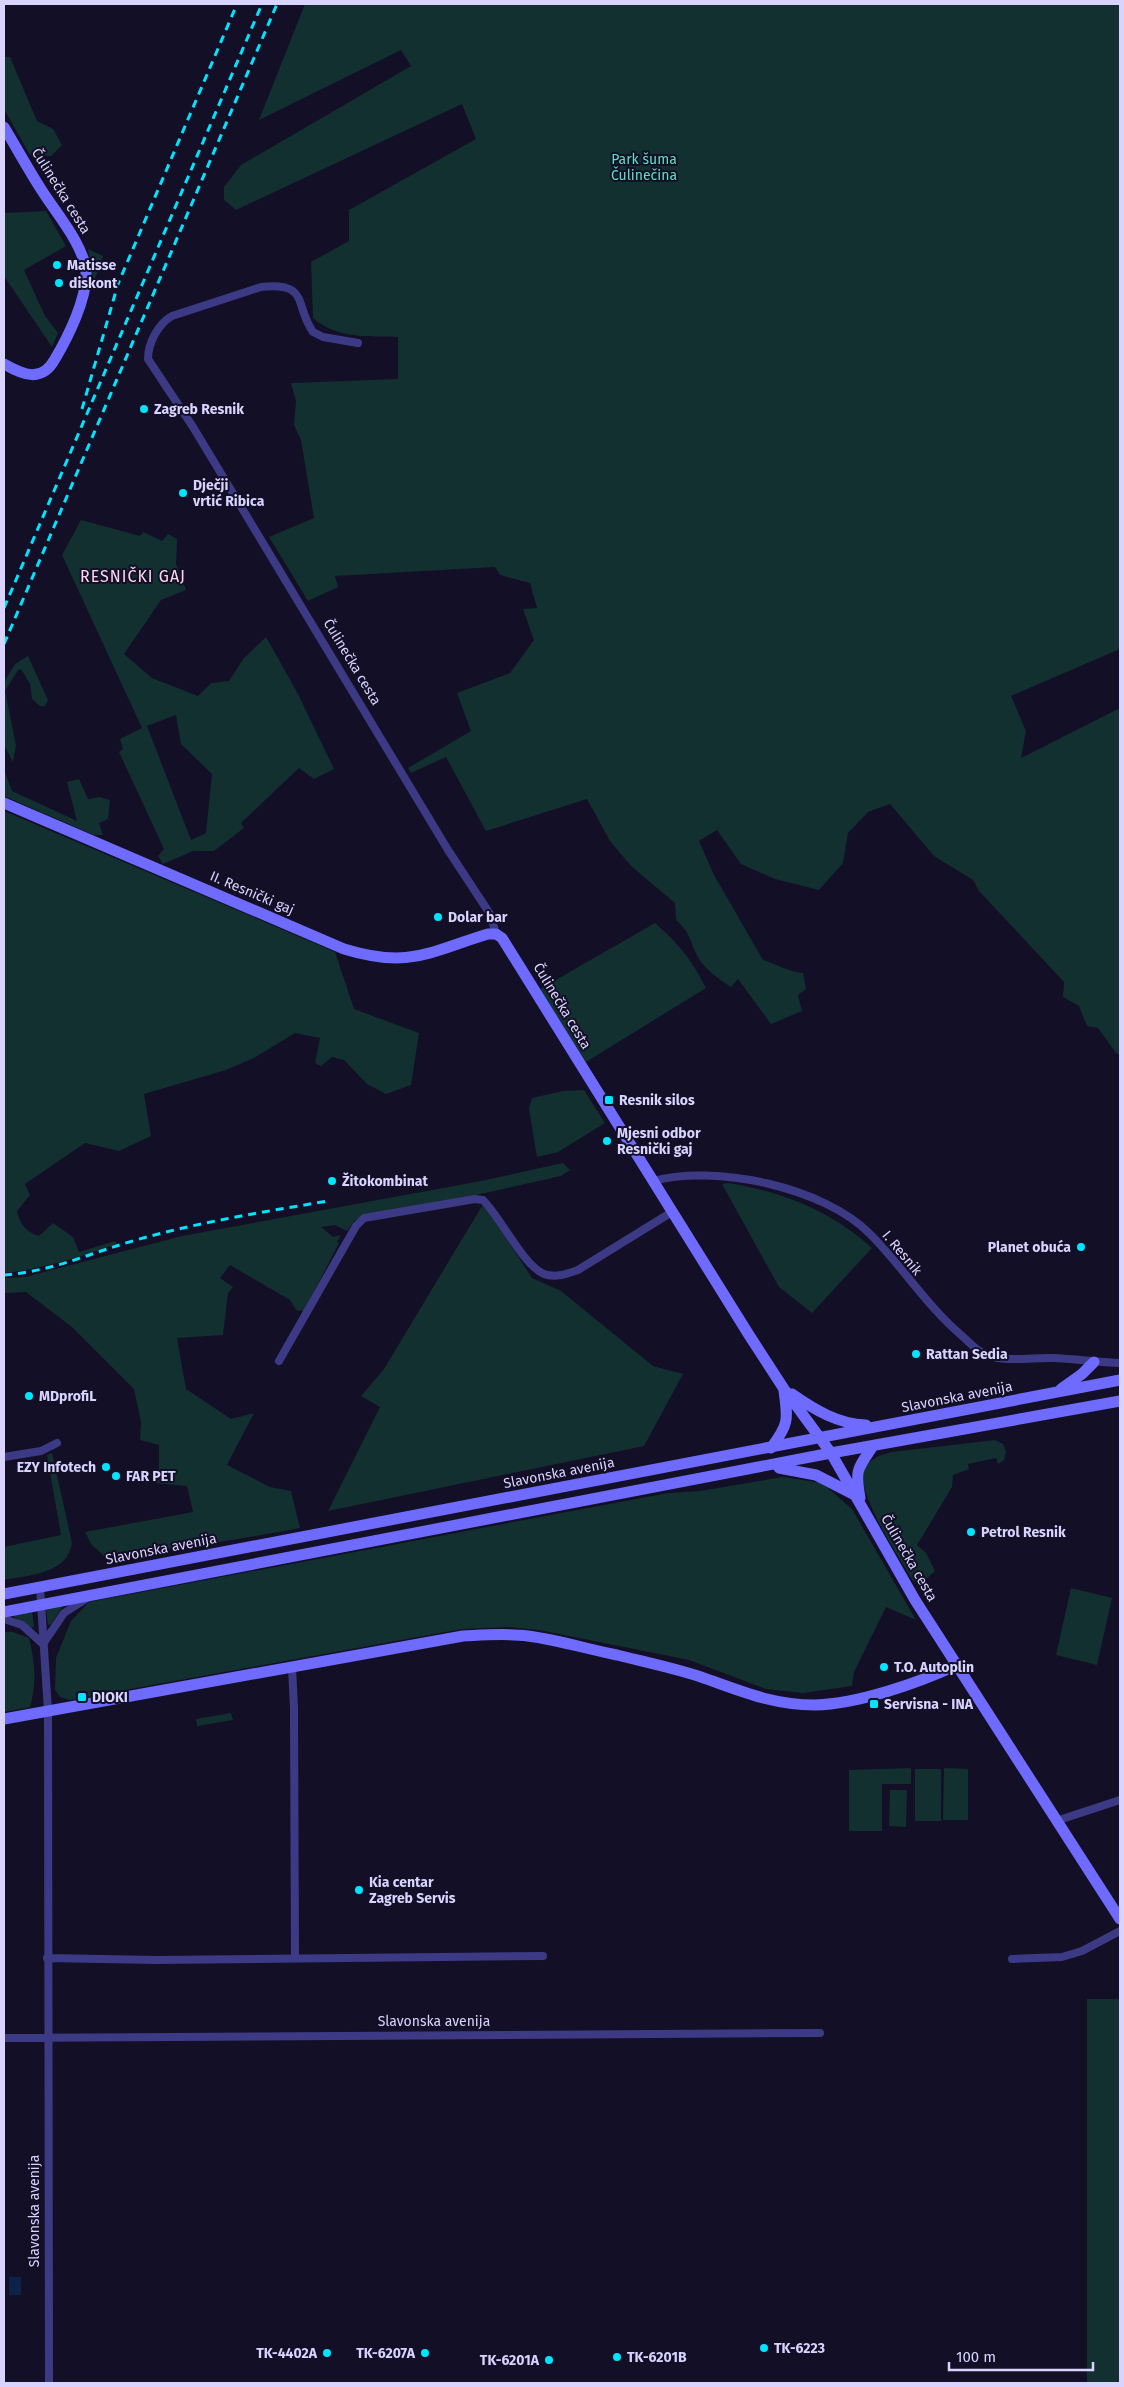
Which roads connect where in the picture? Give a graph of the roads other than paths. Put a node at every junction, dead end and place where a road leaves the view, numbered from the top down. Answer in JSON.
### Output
{"nodes":[{"id":1,"x":4,"y":127,"type":"edge"},
{"id":2,"x":358,"y":343,"type":"dead end"},
{"id":3,"x":4,"y":364,"type":"edge"},
{"id":4,"x":4,"y":803,"type":"edge"},
{"id":5,"x":496,"y":934,"type":"junction"},
{"id":6,"x":653,"y":1181,"type":"junction"},
{"id":7,"x":672,"y":1212,"type":"junction"},
{"id":8,"x":279,"y":1360,"type":"dead end"},
{"id":9,"x":1094,"y":1362,"type":"junction"},
{"id":10,"x":1120,"y":1363,"type":"edge"},
{"id":11,"x":1120,"y":1380,"type":"edge"},
{"id":12,"x":784,"y":1389,"type":"junction"},
{"id":13,"x":1056,"y":1392,"type":"junction"},
{"id":14,"x":1120,"y":1401,"type":"edge"},
{"id":15,"x":887,"y":1427,"type":"junction"},
{"id":16,"x":821,"y":1438,"type":"junction"},
{"id":17,"x":57,"y":1443,"type":"dead end"},
{"id":18,"x":872,"y":1446,"type":"junction"},
{"id":19,"x":771,"y":1448,"type":"junction"},
{"id":20,"x":831,"y":1453,"type":"junction"},
{"id":21,"x":4,"y":1457,"type":"edge"},
{"id":22,"x":764,"y":1467,"type":"junction"},
{"id":23,"x":859,"y":1500,"type":"junction"},
{"id":24,"x":40,"y":1587,"type":"junction"},
{"id":25,"x":4,"y":1594,"type":"edge"},
{"id":26,"x":92,"y":1595,"type":"junction"},
{"id":27,"x":40,"y":1604,"type":"junction"},
{"id":28,"x":4,"y":1612,"type":"edge"},
{"id":29,"x":4,"y":1618,"type":"edge"},
{"id":30,"x":43,"y":1644,"type":"junction"},
{"id":31,"x":957,"y":1665,"type":"junction"},
{"id":32,"x":292,"y":1667,"type":"junction"},
{"id":33,"x":48,"y":1711,"type":"junction"},
{"id":34,"x":4,"y":1719,"type":"edge"},
{"id":35,"x":1120,"y":1800,"type":"edge"},
{"id":36,"x":1056,"y":1821,"type":"junction"},
{"id":37,"x":1120,"y":1920,"type":"edge"},
{"id":38,"x":1120,"y":1931,"type":"edge"},
{"id":39,"x":543,"y":1956,"type":"dead end"},
{"id":40,"x":47,"y":1958,"type":"junction"},
{"id":41,"x":295,"y":1958,"type":"junction"},
{"id":42,"x":1012,"y":1959,"type":"dead end"},
{"id":43,"x":820,"y":2033,"type":"dead end"},
{"id":44,"x":4,"y":2038,"type":"edge"},
{"id":45,"x":48,"y":2038,"type":"junction"},
{"id":46,"x":49,"y":2383,"type":"edge"}],
"edges":[{"from":1,"to":3,"type":"street","name":"Čulinečka cesta"},
{"from":2,"to":5,"type":"street","name":"Čulinečka cesta"},
{"from":4,"to":5,"type":"street","name":"II. Resnički gaj"},
{"from":5,"to":6,"type":"street","name":"Čulinečka cesta"},
{"from":6,"to":7,"type":"street","name":"Čulinečka cesta"},
{"from":6,"to":9,"type":"street","name":"I. Resnik"},
{"from":7,"to":8,"type":"street"},
{"from":7,"to":12,"type":"street","name":"Čulinečka cesta"},
{"from":9,"to":10,"type":"street","name":"I. Resnik"},
{"from":9,"to":13,"type":"street"},
{"from":11,"to":13,"type":"street","name":"Slavonska avenija"},
{"from":12,"to":15,"type":"street"},
{"from":12,"to":16,"type":"street","name":"Čulinečka cesta"},
{"from":12,"to":19,"type":"street"},
{"from":13,"to":15,"type":"street","name":"Slavonska avenija"},
{"from":14,"to":18,"type":"street"},
{"from":15,"to":16,"type":"street","name":"Slavonska avenija"},
{"from":16,"to":19,"type":"street","name":"Slavonska avenija"},
{"from":16,"to":20,"type":"street","name":"Čulinečka cesta"},
{"from":17,"to":21,"type":"street"},
{"from":18,"to":20,"type":"street"},
{"from":18,"to":23,"type":"street"},
{"from":19,"to":24,"type":"street","name":"Slavonska avenija"},
{"from":20,"to":22,"type":"street"},
{"from":20,"to":23,"type":"street","name":"Čulinečka cesta"},
{"from":22,"to":23,"type":"street"},
{"from":22,"to":26,"type":"street"},
{"from":23,"to":31,"type":"street","name":"Čulinečka cesta"},
{"from":24,"to":25,"type":"street","name":"Slavonska avenija"},
{"from":24,"to":27,"type":"street","name":"Slavonska avenija"},
{"from":26,"to":27,"type":"street"},
{"from":26,"to":30,"type":"street"},
{"from":27,"to":28,"type":"street"},
{"from":27,"to":30,"type":"street","name":"Slavonska avenija"},
{"from":29,"to":30,"type":"street"},
{"from":30,"to":33,"type":"street","name":"Slavonska avenija"},
{"from":31,"to":32,"type":"street"},
{"from":31,"to":36,"type":"street","name":"Čulinečka cesta"},
{"from":32,"to":33,"type":"street"},
{"from":32,"to":41,"type":"street"},
{"from":33,"to":34,"type":"street"},
{"from":33,"to":40,"type":"street","name":"Slavonska avenija"},
{"from":35,"to":36,"type":"street"},
{"from":36,"to":37,"type":"street","name":"Čulinečka cesta"},
{"from":38,"to":42,"type":"street"},
{"from":39,"to":41,"type":"street"},
{"from":40,"to":41,"type":"street"},
{"from":40,"to":45,"type":"street","name":"Slavonska avenija"},
{"from":43,"to":45,"type":"street","name":"Slavonska avenija"},
{"from":44,"to":45,"type":"street","name":"Slavonska avenija"},
{"from":45,"to":46,"type":"street","name":"Slavonska avenija"}]}
